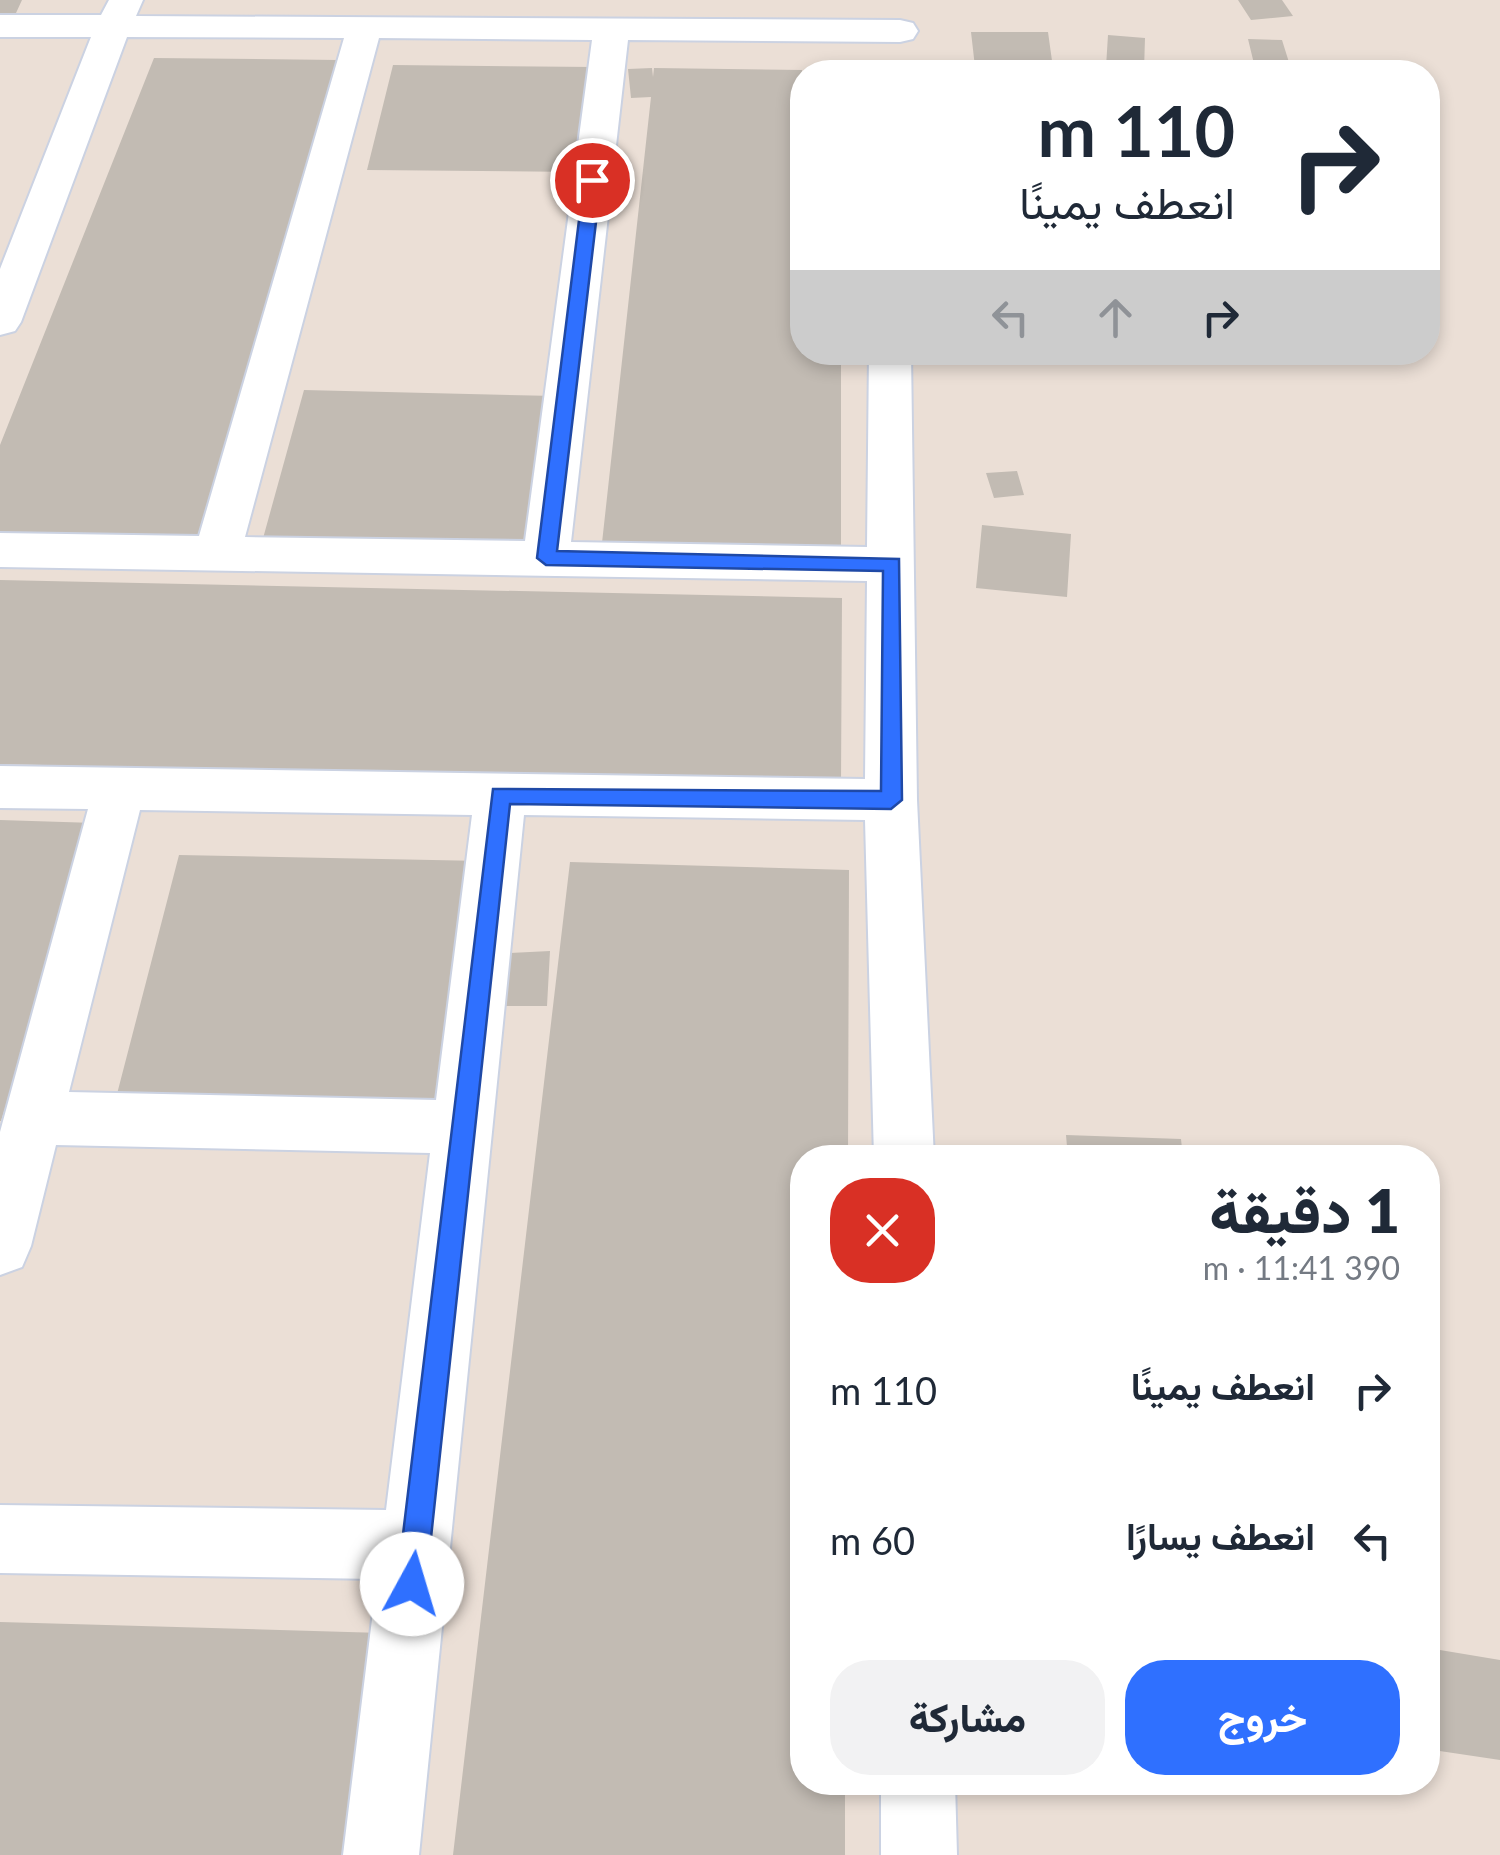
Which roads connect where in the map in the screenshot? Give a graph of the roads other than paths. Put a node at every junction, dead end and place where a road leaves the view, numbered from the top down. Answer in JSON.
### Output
{"nodes":[{"id":1,"x":119,"y":13,"type":"edge"},
{"id":2,"x":905,"y":15,"type":"edge"},
{"id":3,"x":0,"y":26,"type":"edge"},
{"id":4,"x":365,"y":26,"type":"junction"},
{"id":5,"x":611,"y":28,"type":"junction"},
{"id":6,"x":892,"y":60,"type":"edge"},
{"id":7,"x":0,"y":322,"type":"edge"},
{"id":8,"x":890,"y":365,"type":"edge"},
{"id":9,"x":0,"y":550,"type":"edge"},
{"id":10,"x":217,"y":554,"type":"junction"},
{"id":11,"x":546,"y":558,"type":"junction"},
{"id":12,"x":892,"y":564,"type":"junction"},
{"id":13,"x":0,"y":786,"type":"edge"},
{"id":14,"x":119,"y":789,"type":"junction"},
{"id":15,"x":500,"y":795,"type":"junction"},
{"id":16,"x":891,"y":800,"type":"junction"},
{"id":17,"x":34,"y":1118,"type":"junction"},
{"id":18,"x":463,"y":1127,"type":"junction"},
{"id":19,"x":904,"y":1145,"type":"edge"},
{"id":20,"x":0,"y":1246,"type":"edge"},
{"id":21,"x":0,"y":1538,"type":"edge"},
{"id":22,"x":416,"y":1545,"type":"junction"},
{"id":23,"x":918,"y":1795,"type":"edge"},
{"id":24,"x":381,"y":1855,"type":"edge"},
{"id":25,"x":919,"y":1855,"type":"edge"}],
"edges":[{"from":1,"to":3,"type":"street"},
{"from":1,"to":4,"type":"street"},
{"from":1,"to":7,"type":"street"},
{"from":2,"to":5,"type":"street"},
{"from":2,"to":6,"type":"street"},
{"from":4,"to":5,"type":"street"},
{"from":4,"to":10,"type":"street"},
{"from":5,"to":11,"type":"street"},
{"from":8,"to":12,"type":"street"},
{"from":9,"to":10,"type":"street"},
{"from":10,"to":11,"type":"street"},
{"from":11,"to":12,"type":"street"},
{"from":12,"to":16,"type":"street"},
{"from":13,"to":14,"type":"street"},
{"from":14,"to":15,"type":"street"},
{"from":14,"to":17,"type":"street"},
{"from":15,"to":16,"type":"street"},
{"from":15,"to":18,"type":"street"},
{"from":16,"to":19,"type":"street"},
{"from":17,"to":18,"type":"street"},
{"from":17,"to":20,"type":"street"},
{"from":18,"to":22,"type":"street"},
{"from":21,"to":22,"type":"street"},
{"from":22,"to":24,"type":"street"},
{"from":23,"to":25,"type":"street"}]}
